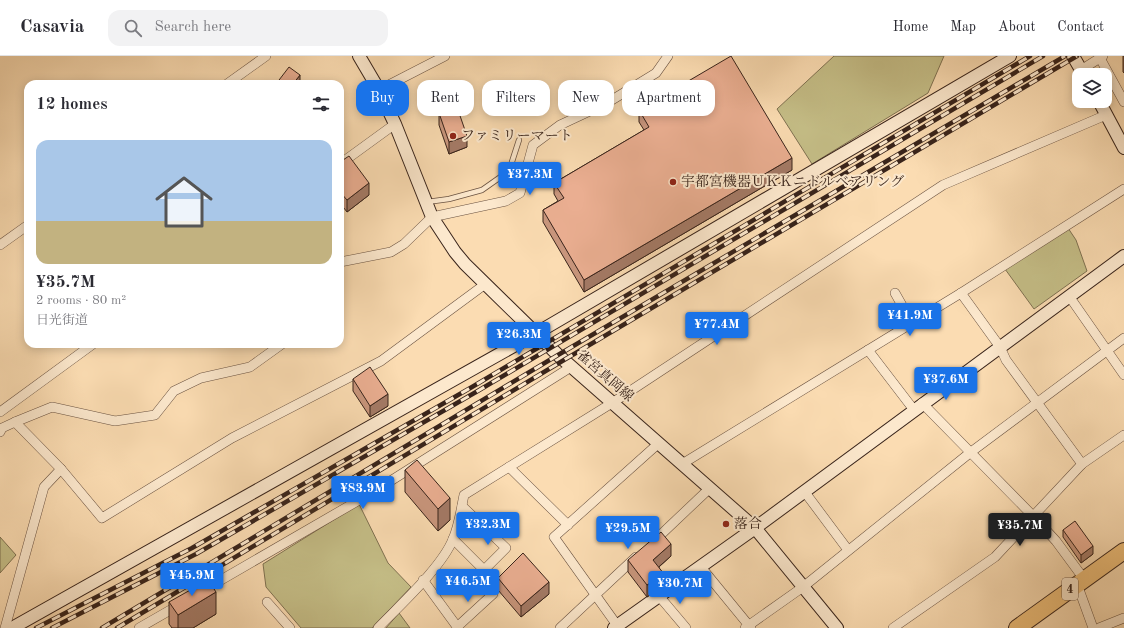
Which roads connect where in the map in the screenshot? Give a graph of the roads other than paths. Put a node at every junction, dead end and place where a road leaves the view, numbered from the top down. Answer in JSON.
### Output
{"nodes":[{"id":1,"x":266,"y":56,"type":"edge"},
{"id":2,"x":359,"y":56,"type":"edge"},
{"id":3,"x":445,"y":56,"type":"edge"},
{"id":4,"x":668,"y":56,"type":"edge"},
{"id":5,"x":1010,"y":56,"type":"edge"},
{"id":6,"x":1073,"y":56,"type":"edge"},
{"id":7,"x":1102,"y":57,"type":"edge"},
{"id":8,"x":1080,"y":68,"type":"edge"},
{"id":9,"x":1088,"y":68,"type":"edge"},
{"id":10,"x":233,"y":80,"type":"edge"},
{"id":11,"x":373,"y":80,"type":"edge"},
{"id":12,"x":398,"y":80,"type":"edge"},
{"id":13,"x":1124,"y":102,"type":"edge"},
{"id":14,"x":1102,"y":108,"type":"edge"},
{"id":15,"x":1106,"y":115,"type":"junction"},
{"id":16,"x":391,"y":116,"type":"edge"},
{"id":17,"x":395,"y":124,"type":"junction"},
{"id":18,"x":519,"y":140,"type":"dead end"},
{"id":19,"x":1124,"y":148,"type":"edge"},
{"id":20,"x":344,"y":161,"type":"edge"},
{"id":21,"x":1124,"y":189,"type":"edge"},
{"id":22,"x":427,"y":202,"type":"junction"},
{"id":23,"x":432,"y":217,"type":"junction"},
{"id":24,"x":24,"y":228,"type":"edge"},
{"id":25,"x":0,"y":245,"type":"edge"},
{"id":26,"x":1124,"y":256,"type":"edge"},
{"id":27,"x":344,"y":261,"type":"edge"},
{"id":28,"x":484,"y":284,"type":"junction"},
{"id":29,"x":895,"y":293,"type":"dead end"},
{"id":30,"x":961,"y":293,"type":"junction"},
{"id":31,"x":1069,"y":296,"type":"junction"},
{"id":32,"x":912,"y":323,"type":"junction"},
{"id":33,"x":535,"y":334,"type":"junction"},
{"id":34,"x":1124,"y":338,"type":"edge"},
{"id":35,"x":1000,"y":347,"type":"junction"},
{"id":36,"x":88,"y":348,"type":"edge"},
{"id":37,"x":276,"y":348,"type":"edge"},
{"id":38,"x":1107,"y":349,"type":"junction"},
{"id":39,"x":868,"y":350,"type":"junction"},
{"id":40,"x":571,"y":367,"type":"junction"},
{"id":41,"x":1124,"y":375,"type":"edge"},
{"id":42,"x":612,"y":403,"type":"junction"},
{"id":43,"x":1037,"y":403,"type":"junction"},
{"id":44,"x":918,"y":406,"type":"junction"},
{"id":45,"x":0,"y":412,"type":"edge"},
{"id":46,"x":15,"y":422,"type":"junction"},
{"id":47,"x":1,"y":428,"type":"edge"},
{"id":48,"x":1124,"y":435,"type":"edge"},
{"id":49,"x":659,"y":443,"type":"junction"},
{"id":50,"x":971,"y":452,"type":"junction"},
{"id":51,"x":682,"y":464,"type":"junction"},
{"id":52,"x":1082,"y":464,"type":"junction"},
{"id":53,"x":509,"y":467,"type":"junction"},
{"id":54,"x":61,"y":469,"type":"junction"},
{"id":55,"x":710,"y":488,"type":"junction"},
{"id":56,"x":804,"y":491,"type":"junction"},
{"id":57,"x":462,"y":506,"type":"junction"},
{"id":58,"x":1034,"y":516,"type":"junction"},
{"id":59,"x":568,"y":525,"type":"junction"},
{"id":60,"x":755,"y":528,"type":"junction"},
{"id":61,"x":453,"y":539,"type":"junction"},
{"id":62,"x":848,"y":550,"type":"junction"},
{"id":63,"x":1124,"y":550,"type":"edge"},
{"id":64,"x":700,"y":567,"type":"junction"},
{"id":65,"x":423,"y":580,"type":"junction"},
{"id":66,"x":1080,"y":582,"type":"junction"},
{"id":67,"x":803,"y":586,"type":"junction"},
{"id":68,"x":493,"y":594,"type":"dead end"},
{"id":69,"x":596,"y":595,"type":"junction"},
{"id":70,"x":659,"y":596,"type":"junction"},
{"id":71,"x":267,"y":602,"type":"dead end"},
{"id":72,"x":1124,"y":618,"type":"edge"},
{"id":73,"x":458,"y":627,"type":"edge"},
{"id":74,"x":617,"y":627,"type":"edge"},
{"id":75,"x":748,"y":627,"type":"edge"},
{"id":76,"x":5,"y":628,"type":"edge"},
{"id":77,"x":12,"y":628,"type":"edge"},
{"id":78,"x":139,"y":628,"type":"edge"},
{"id":79,"x":290,"y":628,"type":"edge"},
{"id":80,"x":378,"y":628,"type":"edge"},
{"id":81,"x":560,"y":628,"type":"edge"},
{"id":82,"x":686,"y":628,"type":"edge"},
{"id":83,"x":837,"y":628,"type":"edge"},
{"id":84,"x":892,"y":628,"type":"edge"},
{"id":85,"x":1017,"y":628,"type":"edge"},
{"id":86,"x":1093,"y":628,"type":"edge"},
{"id":87,"x":1099,"y":628,"type":"edge"}],
"edges":[{"from":1,"to":10,"type":"street"},
{"from":2,"to":11,"type":"street","name":"雀宮真岡線"},
{"from":3,"to":12,"type":"street"},
{"from":4,"to":23,"type":"street"},
{"from":5,"to":33,"type":"street"},
{"from":6,"to":8,"type":"street"},
{"from":7,"to":9,"type":"street"},
{"from":7,"to":13,"type":"street"},
{"from":14,"to":15,"type":"street"},
{"from":15,"to":19,"type":"street"},
{"from":15,"to":42,"type":"street"},
{"from":16,"to":17,"type":"street","name":"雀宮真岡線"},
{"from":17,"to":20,"type":"street"},
{"from":17,"to":22,"type":"street","name":"雀宮真岡線"},
{"from":18,"to":22,"type":"lane"},
{"from":21,"to":30,"type":"street"},
{"from":22,"to":23,"type":"street","name":"雀宮真岡線"},
{"from":23,"to":27,"type":"street"},
{"from":23,"to":28,"type":"street","name":"雀宮真岡線"},
{"from":24,"to":25,"type":"street"},
{"from":26,"to":31,"type":"street"},
{"from":28,"to":33,"type":"street","name":"雀宮真岡線"},
{"from":28,"to":54,"type":"street"},
{"from":29,"to":32,"type":"street"},
{"from":30,"to":32,"type":"street"},
{"from":30,"to":35,"type":"street"},
{"from":31,"to":35,"type":"street"},
{"from":31,"to":38,"type":"street"},
{"from":32,"to":39,"type":"street"},
{"from":33,"to":40,"type":"street","name":"雀宮真岡線"},
{"from":33,"to":77,"type":"street"},
{"from":34,"to":38,"type":"street"},
{"from":35,"to":43,"type":"street"},
{"from":35,"to":44,"type":"street"},
{"from":36,"to":45,"type":"street"},
{"from":37,"to":46,"type":"street"},
{"from":38,"to":41,"type":"street"},
{"from":38,"to":43,"type":"street"},
{"from":39,"to":44,"type":"street"},
{"from":39,"to":51,"type":"street"},
{"from":40,"to":42,"type":"street","name":"雀宮真岡線"},
{"from":40,"to":78,"type":"street"},
{"from":42,"to":49,"type":"street","name":"雀宮真岡線"},
{"from":42,"to":53,"type":"street"},
{"from":43,"to":50,"type":"street"},
{"from":43,"to":52,"type":"street"},
{"from":44,"to":50,"type":"street"},
{"from":44,"to":56,"type":"street"},
{"from":46,"to":47,"type":"street"},
{"from":46,"to":54,"type":"street"},
{"from":48,"to":52,"type":"street"},
{"from":49,"to":51,"type":"street","name":"雀宮真岡線"},
{"from":49,"to":59,"type":"street"},
{"from":50,"to":58,"type":"street"},
{"from":50,"to":62,"type":"street"},
{"from":51,"to":55,"type":"street","name":"雀宮真岡線"},
{"from":52,"to":58,"type":"street"},
{"from":53,"to":57,"type":"street"},
{"from":53,"to":59,"type":"street"},
{"from":54,"to":76,"type":"street"},
{"from":55,"to":60,"type":"street","name":"雀宮真岡線"},
{"from":55,"to":69,"type":"street"},
{"from":56,"to":60,"type":"street"},
{"from":56,"to":62,"type":"street"},
{"from":57,"to":61,"type":"street"},
{"from":57,"to":61,"type":"street"},
{"from":58,"to":66,"type":"street"},
{"from":58,"to":84,"type":"street"},
{"from":59,"to":69,"type":"street"},
{"from":60,"to":64,"type":"street"},
{"from":60,"to":67,"type":"street","name":"雀宮真岡線"},
{"from":61,"to":65,"type":"street"},
{"from":62,"to":67,"type":"street"},
{"from":63,"to":66,"type":"highway","number":"4"},
{"from":64,"to":70,"type":"street"},
{"from":64,"to":75,"type":"street"},
{"from":65,"to":73,"type":"street"},
{"from":65,"to":80,"type":"street"},
{"from":66,"to":85,"type":"highway","number":"4"},
{"from":66,"to":86,"type":"street"},
{"from":67,"to":75,"type":"street"},
{"from":67,"to":83,"type":"street","name":"雀宮真岡線"},
{"from":68,"to":73,"type":"street"},
{"from":69,"to":74,"type":"street"},
{"from":69,"to":81,"type":"street"},
{"from":70,"to":74,"type":"street"},
{"from":70,"to":82,"type":"street"},
{"from":71,"to":79,"type":"street"},
{"from":72,"to":87,"type":"street"}]}
